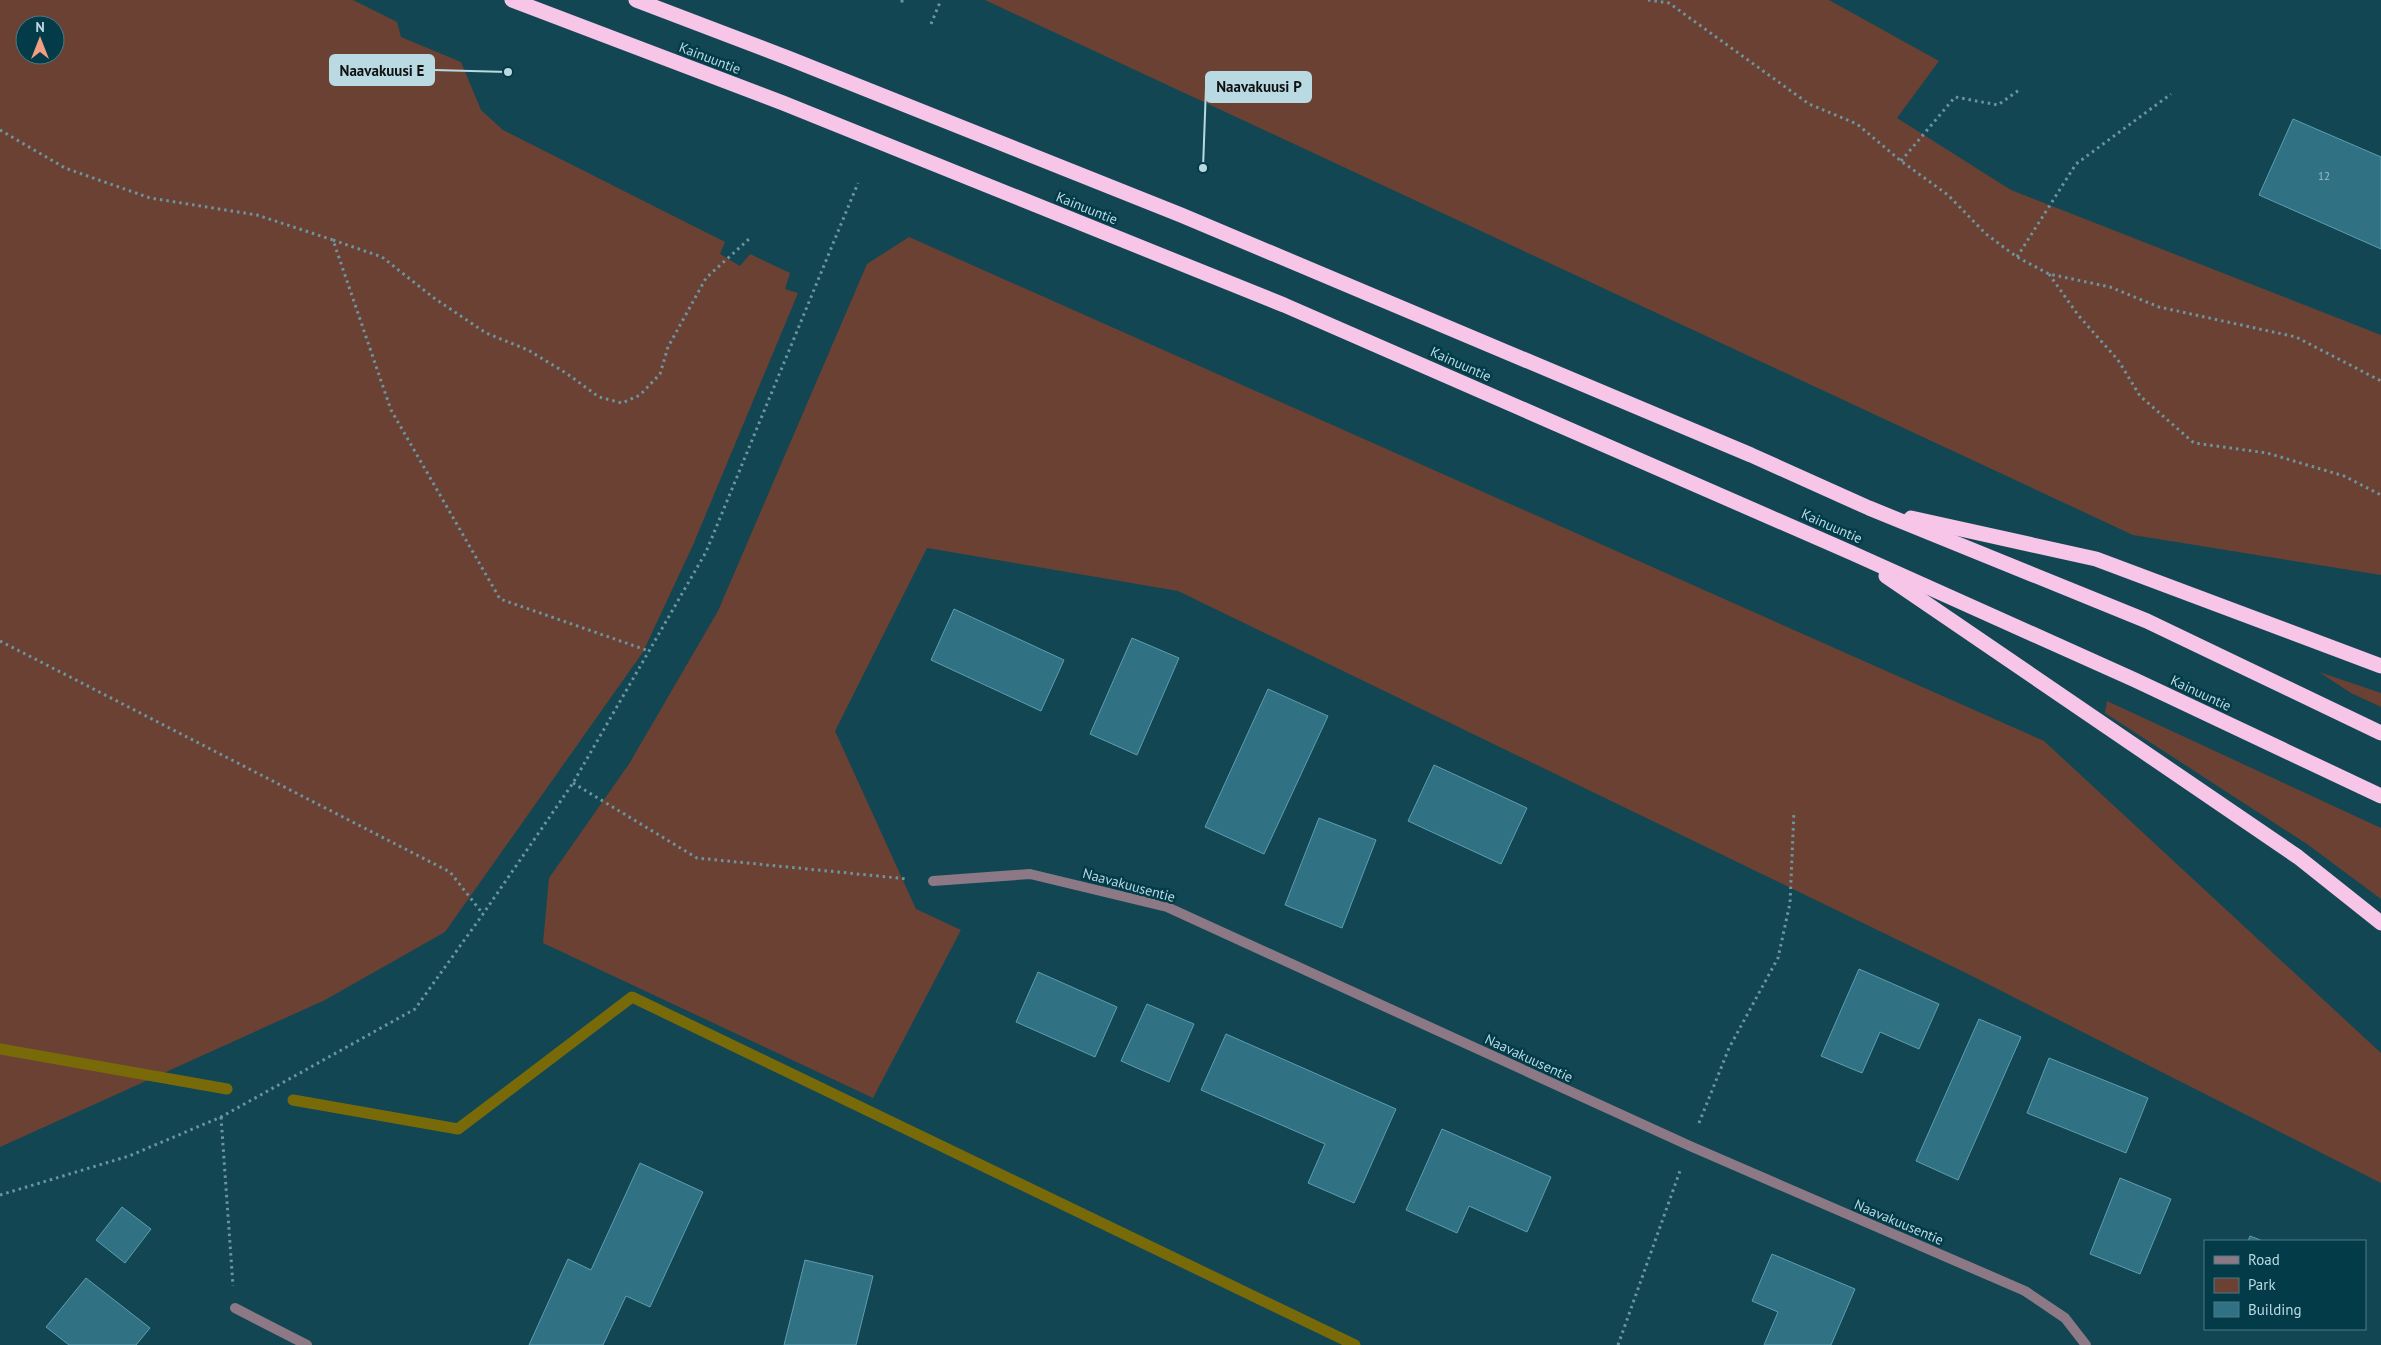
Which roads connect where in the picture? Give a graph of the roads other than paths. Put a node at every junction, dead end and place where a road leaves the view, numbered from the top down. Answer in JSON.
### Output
{"nodes":[{"id":1,"x":512,"y":0,"type":"edge"},
{"id":2,"x":636,"y":0,"type":"edge"},
{"id":3,"x":1869,"y":508,"type":"junction"},
{"id":4,"x":1852,"y":553,"type":"junction"},
{"id":5,"x":2381,"y":666,"type":"edge"},
{"id":6,"x":2381,"y":733,"type":"edge"},
{"id":7,"x":2381,"y":796,"type":"edge"},
{"id":8,"x":933,"y":881,"type":"road end"},
{"id":9,"x":2381,"y":923,"type":"edge"},
{"id":10,"x":234,"y":1308,"type":"road end"},
{"id":11,"x":307,"y":1345,"type":"edge"},
{"id":12,"x":2086,"y":1345,"type":"edge"}],
"edges":[{"from":1,"to":4,"type":"highway","name":"Kainuuntie"},
{"from":2,"to":3,"type":"highway","name":"Kainuuntie"},
{"from":3,"to":5,"type":"highway"},
{"from":3,"to":6,"type":"highway","name":"Kainuuntie"},
{"from":4,"to":7,"type":"highway","name":"Kainuuntie"},
{"from":4,"to":9,"type":"highway"},
{"from":8,"to":12,"type":"street","name":"Naavakuusentie"},
{"from":10,"to":11,"type":"street"}]}
